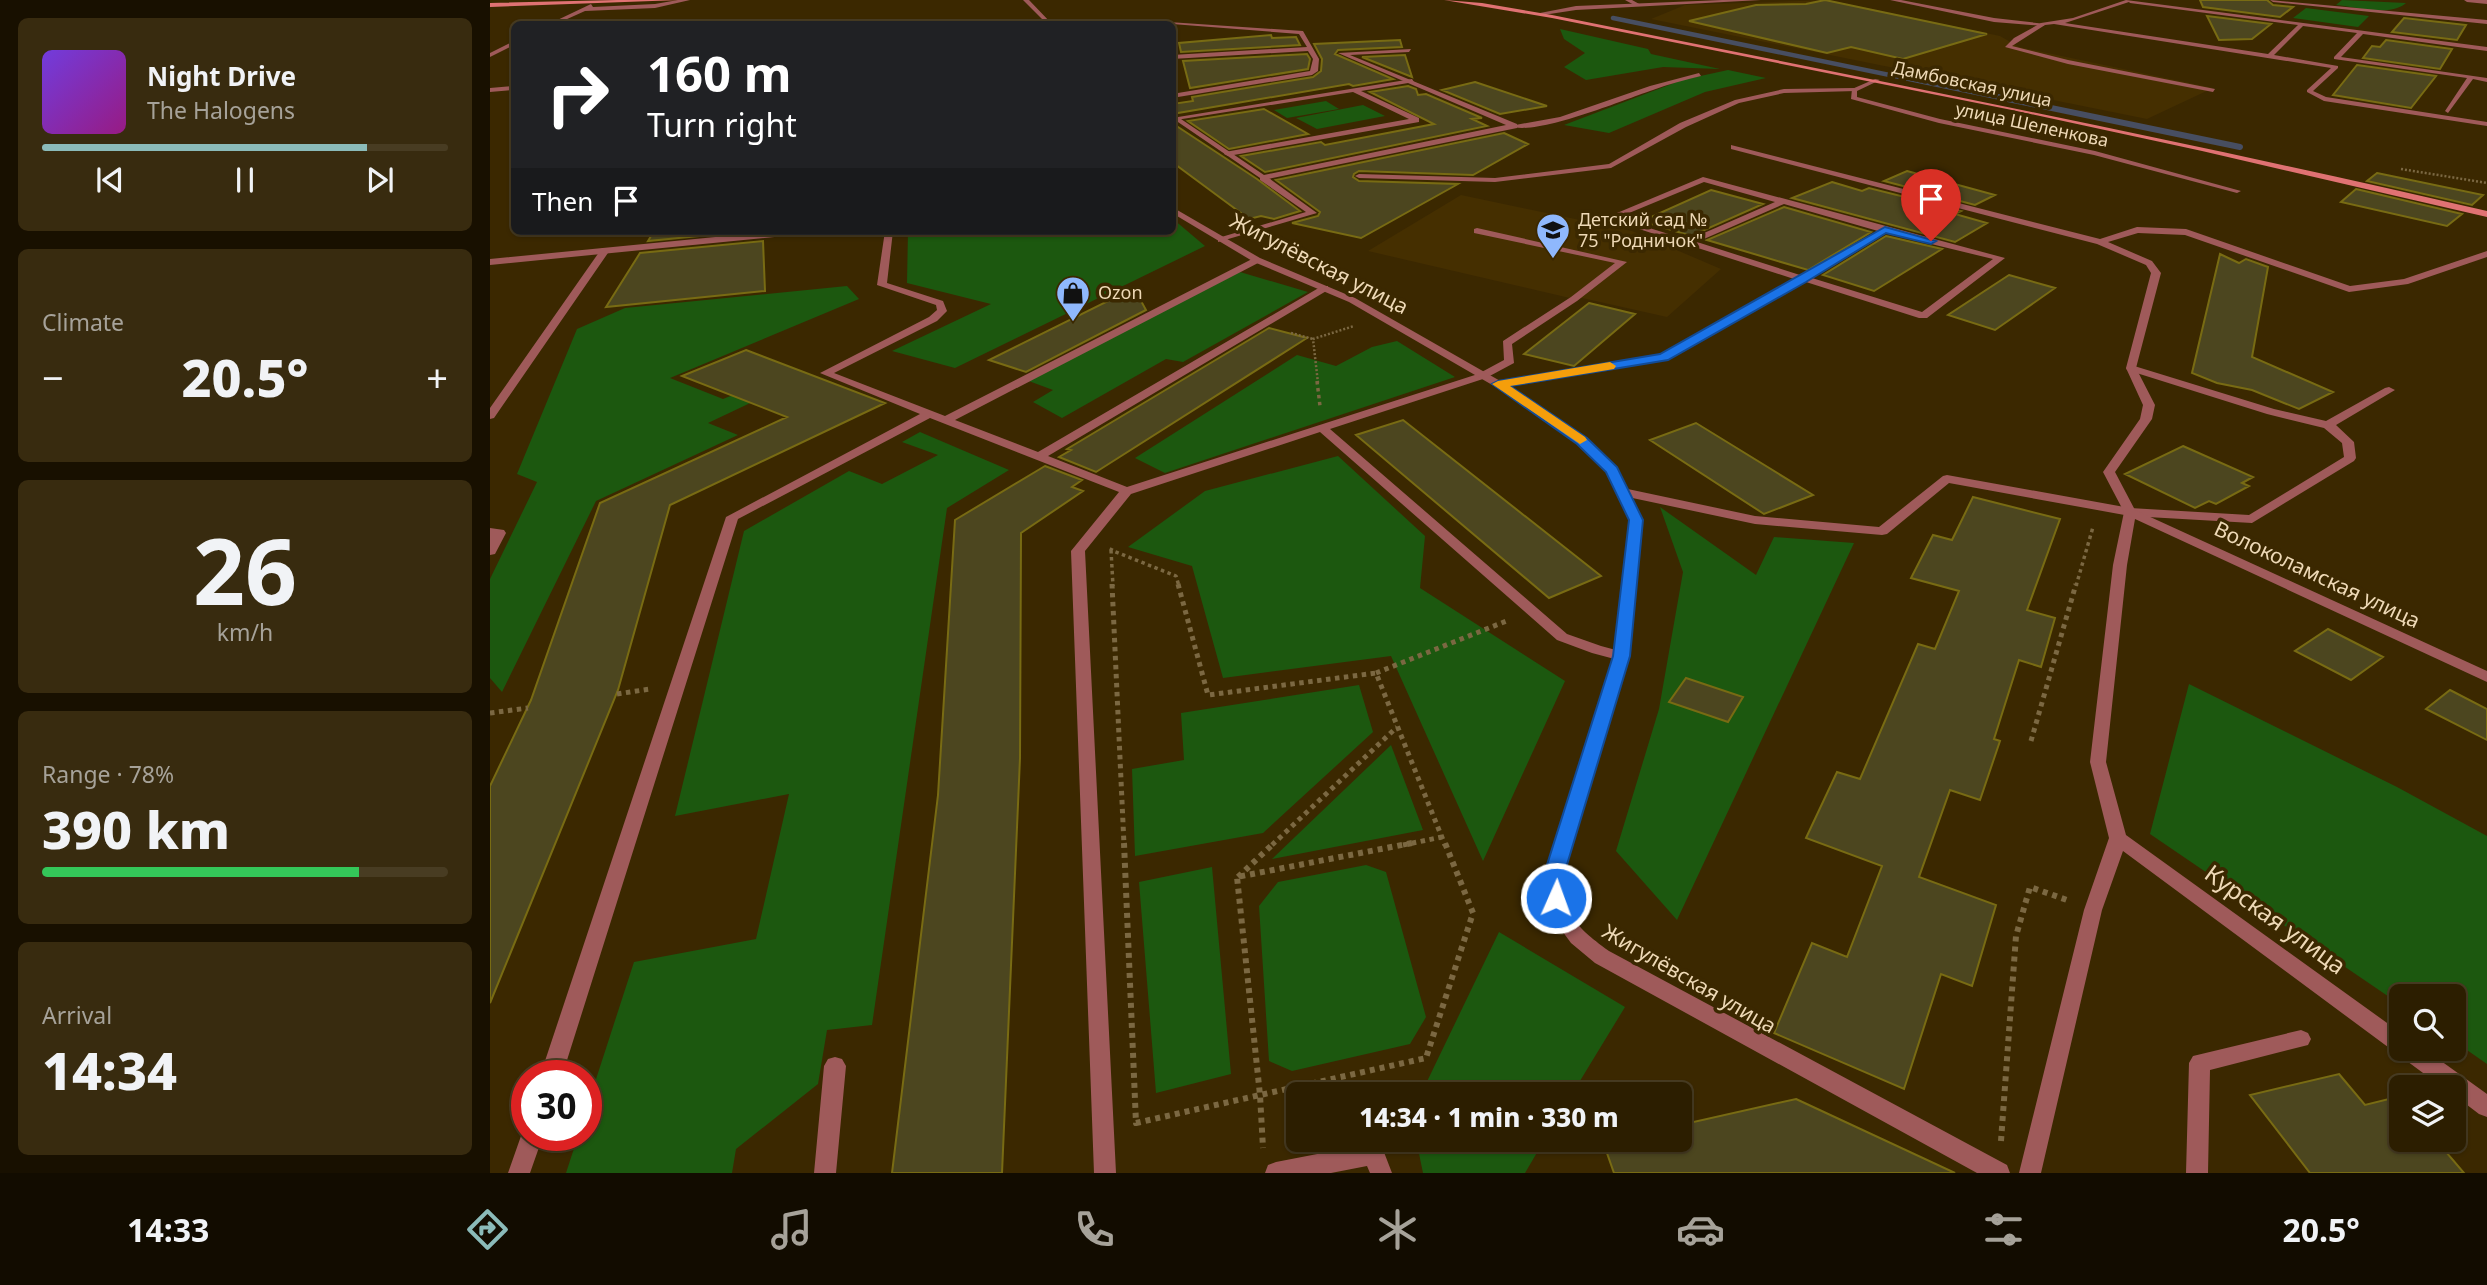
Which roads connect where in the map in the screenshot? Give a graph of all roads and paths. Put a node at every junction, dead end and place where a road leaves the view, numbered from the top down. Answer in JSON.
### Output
{"nodes":[{"id":1,"x":677,"y":0,"type":"edge"},
{"id":2,"x":687,"y":0,"type":"edge"},
{"id":3,"x":1026,"y":0,"type":"edge"},
{"id":4,"x":1447,"y":0,"type":"edge"},
{"id":5,"x":1628,"y":0,"type":"edge"},
{"id":6,"x":1758,"y":0,"type":"edge"},
{"id":7,"x":1893,"y":0,"type":"edge"},
{"id":8,"x":2130,"y":0,"type":"edge"},
{"id":9,"x":2273,"y":0,"type":"edge"},
{"id":10,"x":2467,"y":0,"type":"edge"},
{"id":11,"x":599,"y":2,"type":"junction"},
{"id":12,"x":2487,"y":2,"type":"edge"},
{"id":13,"x":490,"y":5,"type":"edge"},
{"id":14,"x":1638,"y":5,"type":"junction"},
{"id":15,"x":584,"y":9,"type":"junction"},
{"id":16,"x":1543,"y":13,"type":"junction"},
{"id":17,"x":558,"y":21,"type":"edge"},
{"id":18,"x":1048,"y":21,"type":"edge"},
{"id":19,"x":2487,"y":22,"type":"edge"},
{"id":20,"x":2056,"y":23,"type":"junction"},
{"id":21,"x":2043,"y":24,"type":"junction"},
{"id":22,"x":2302,"y":24,"type":"junction"},
{"id":23,"x":1176,"y":25,"type":"edge"},
{"id":24,"x":2362,"y":32,"type":"junction"},
{"id":25,"x":511,"y":44,"type":"edge"},
{"id":26,"x":1309,"y":49,"type":"junction"},
{"id":27,"x":2487,"y":49,"type":"edge"},
{"id":28,"x":1409,"y":50,"type":"dead end"},
{"id":29,"x":490,"y":55,"type":"edge"},
{"id":30,"x":1176,"y":57,"type":"edge"},
{"id":31,"x":2270,"y":57,"type":"junction"},
{"id":32,"x":1699,"y":75,"type":"dead end"},
{"id":33,"x":2471,"y":78,"type":"junction"},
{"id":34,"x":1877,"y":80,"type":"junction"},
{"id":35,"x":2487,"y":80,"type":"edge"},
{"id":36,"x":1412,"y":81,"type":"junction"},
{"id":37,"x":511,"y":88,"type":"edge"},
{"id":38,"x":490,"y":90,"type":"edge"},
{"id":39,"x":1354,"y":90,"type":"junction"},
{"id":40,"x":1854,"y":90,"type":"junction"},
{"id":41,"x":2213,"y":90,"type":"dead end"},
{"id":42,"x":1176,"y":95,"type":"edge"},
{"id":43,"x":2448,"y":111,"type":"dead end"},
{"id":44,"x":1176,"y":119,"type":"edge"},
{"id":45,"x":1176,"y":120,"type":"edge"},
{"id":46,"x":2487,"y":124,"type":"edge"},
{"id":47,"x":1514,"y":126,"type":"junction"},
{"id":48,"x":1734,"y":147,"type":"dead end"},
{"id":49,"x":1228,"y":154,"type":"junction"},
{"id":50,"x":1359,"y":176,"type":"dead end"},
{"id":51,"x":1264,"y":178,"type":"junction"},
{"id":52,"x":2237,"y":191,"type":"dead end"},
{"id":53,"x":1784,"y":201,"type":"junction"},
{"id":54,"x":2487,"y":211,"type":"edge"},
{"id":55,"x":1176,"y":212,"type":"edge"},
{"id":56,"x":1885,"y":230,"type":"junction"},
{"id":57,"x":1477,"y":231,"type":"dead end"},
{"id":58,"x":762,"y":235,"type":"edge"},
{"id":59,"x":888,"y":235,"type":"edge"},
{"id":60,"x":1221,"y":240,"type":"junction"},
{"id":61,"x":2101,"y":242,"type":"junction"},
{"id":62,"x":1688,"y":243,"type":"junction"},
{"id":63,"x":605,"y":250,"type":"junction"},
{"id":64,"x":2487,"y":254,"type":"edge"},
{"id":65,"x":1257,"y":260,"type":"junction"},
{"id":66,"x":490,"y":261,"type":"edge"},
{"id":67,"x":1802,"y":280,"type":"junction"},
{"id":68,"x":1325,"y":288,"type":"junction"},
{"id":69,"x":1381,"y":317,"type":"junction"},
{"id":70,"x":2131,"y":368,"type":"junction"},
{"id":71,"x":1482,"y":376,"type":"junction"},
{"id":72,"x":1498,"y":384,"type":"junction"},
{"id":73,"x":2389,"y":390,"type":"dead end"},
{"id":74,"x":931,"y":413,"type":"junction"},
{"id":75,"x":490,"y":416,"type":"edge"},
{"id":76,"x":947,"y":419,"type":"junction"},
{"id":77,"x":2328,"y":425,"type":"junction"},
{"id":78,"x":1322,"y":428,"type":"junction"},
{"id":79,"x":1040,"y":456,"type":"junction"},
{"id":80,"x":1127,"y":491,"type":"junction"},
{"id":81,"x":1623,"y":492,"type":"junction"},
{"id":82,"x":2099,"y":507,"type":"junction"},
{"id":83,"x":2130,"y":512,"type":"junction"},
{"id":84,"x":490,"y":532,"type":"edge"},
{"id":85,"x":1118,"y":541,"type":"dead end"},
{"id":86,"x":1111,"y":550,"type":"junction"},
{"id":87,"x":490,"y":551,"type":"edge"},
{"id":88,"x":1532,"y":610,"type":"junction"},
{"id":89,"x":1622,"y":656,"type":"junction"},
{"id":90,"x":1376,"y":673,"type":"junction"},
{"id":91,"x":2487,"y":677,"type":"edge"},
{"id":92,"x":528,"y":708,"type":"dead end"},
{"id":93,"x":490,"y":713,"type":"edge"},
{"id":94,"x":1398,"y":727,"type":"junction"},
{"id":95,"x":2031,"y":741,"type":"dead end"},
{"id":96,"x":1442,"y":837,"type":"junction"},
{"id":97,"x":2118,"y":838,"type":"junction"},
{"id":98,"x":1237,"y":877,"type":"junction"},
{"id":99,"x":2093,"y":911,"type":"junction"},
{"id":100,"x":2389,"y":1036,"type":"edge"},
{"id":101,"x":2301,"y":1039,"type":"dead end"},
{"id":102,"x":556,"y":1060,"type":"edge"},
{"id":103,"x":2424,"y":1061,"type":"edge"},
{"id":104,"x":835,"y":1066,"type":"dead end"},
{"id":105,"x":1260,"y":1095,"type":"junction"},
{"id":106,"x":2487,"y":1107,"type":"edge"},
{"id":107,"x":526,"y":1151,"type":"edge"},
{"id":108,"x":2001,"y":1151,"type":"dead end"},
{"id":109,"x":1270,"y":1167,"type":"edge"},
{"id":110,"x":519,"y":1173,"type":"edge"},
{"id":111,"x":825,"y":1173,"type":"edge"},
{"id":112,"x":1105,"y":1173,"type":"edge"},
{"id":113,"x":1381,"y":1173,"type":"edge"},
{"id":114,"x":1999,"y":1173,"type":"edge"},
{"id":115,"x":2029,"y":1173,"type":"edge"},
{"id":116,"x":2197,"y":1173,"type":"edge"}],
"edges":[{"from":1,"to":11,"type":"street"},
{"from":2,"to":15,"type":"street"},
{"from":3,"to":18,"type":"street"},
{"from":4,"to":16,"type":"street","name":"Дамбовская улица"},
{"from":5,"to":14,"type":"street"},
{"from":6,"to":14,"type":"street"},
{"from":7,"to":21,"type":"street"},
{"from":8,"to":20,"type":"street"},
{"from":8,"to":22,"type":"street"},
{"from":9,"to":19,"type":"street"},
{"from":10,"to":12,"type":"street"},
{"from":11,"to":13,"type":"street"},
{"from":11,"to":15,"type":"street"},
{"from":14,"to":16,"type":"street"},
{"from":15,"to":17,"type":"street"},
{"from":16,"to":34,"type":"street","name":"Дамбовская улица"},
{"from":20,"to":21,"type":"street"},
{"from":20,"to":31,"type":"street"},
{"from":21,"to":41,"type":"street"},
{"from":22,"to":24,"type":"street"},
{"from":22,"to":31,"type":"street"},
{"from":23,"to":26,"type":"street"},
{"from":24,"to":27,"type":"street"},
{"from":24,"to":33,"type":"street"},
{"from":25,"to":29,"type":"street"},
{"from":26,"to":30,"type":"street"},
{"from":26,"to":42,"type":"street"},
{"from":28,"to":36,"type":"street"},
{"from":31,"to":46,"type":"street"},
{"from":32,"to":47,"type":"street"},
{"from":33,"to":35,"type":"street"},
{"from":33,"to":43,"type":"street"},
{"from":34,"to":40,"type":"street"},
{"from":34,"to":54,"type":"street","name":"Дамбовская улица"},
{"from":36,"to":39,"type":"street"},
{"from":36,"to":47,"type":"street"},
{"from":37,"to":38,"type":"street"},
{"from":39,"to":44,"type":"street"},
{"from":39,"to":49,"type":"street"},
{"from":40,"to":50,"type":"street"},
{"from":40,"to":52,"type":"street","name":"улица Шеленкова"},
{"from":45,"to":49,"type":"street"},
{"from":47,"to":51,"type":"street"},
{"from":48,"to":61,"type":"street"},
{"from":49,"to":51,"type":"street"},
{"from":51,"to":60,"type":"street"},
{"from":53,"to":56,"type":"street"},
{"from":53,"to":62,"type":"street"},
{"from":53,"to":62,"type":"street"},
{"from":55,"to":60,"type":"street","name":"Жигулёвская улица"},
{"from":56,"to":67,"type":"street"},
{"from":56,"to":67,"type":"street"},
{"from":57,"to":71,"type":"street"},
{"from":58,"to":63,"type":"street"},
{"from":59,"to":74,"type":"street"},
{"from":60,"to":65,"type":"street","name":"Жигулёвская улица"},
{"from":61,"to":64,"type":"street"},
{"from":61,"to":70,"type":"street"},
{"from":62,"to":67,"type":"street"},
{"from":63,"to":66,"type":"street"},
{"from":63,"to":75,"type":"street"},
{"from":65,"to":68,"type":"street","name":"Жигулёвская улица"},
{"from":65,"to":76,"type":"street"},
{"from":67,"to":72,"type":"street"},
{"from":68,"to":69,"type":"street","name":"Жигулёвская улица"},
{"from":68,"to":79,"type":"street"},
{"from":69,"to":71,"type":"street","name":"Жигулёвская улица"},
{"from":69,"to":78,"type":"path"},
{"from":70,"to":77,"type":"street"},
{"from":70,"to":83,"type":"street"},
{"from":71,"to":72,"type":"street","name":"Жигулёвская улица"},
{"from":71,"to":78,"type":"street"},
{"from":72,"to":81,"type":"street","name":"Жигулёвская улица"},
{"from":73,"to":77,"type":"street"},
{"from":74,"to":76,"type":"street"},
{"from":74,"to":102,"type":"street"},
{"from":76,"to":79,"type":"street"},
{"from":77,"to":83,"type":"street"},
{"from":78,"to":80,"type":"street"},
{"from":78,"to":88,"type":"street"},
{"from":79,"to":80,"type":"street"},
{"from":80,"to":112,"type":"street"},
{"from":81,"to":82,"type":"street"},
{"from":81,"to":89,"type":"street","name":"Жигулёвская улица"},
{"from":82,"to":83,"type":"street"},
{"from":82,"to":95,"type":"path"},
{"from":83,"to":91,"type":"street","name":"Волоколамская улица"},
{"from":83,"to":97,"type":"street"},
{"from":84,"to":87,"type":"street"},
{"from":85,"to":86,"type":"path"},
{"from":86,"to":90,"type":"path"},
{"from":86,"to":105,"type":"path"},
{"from":88,"to":89,"type":"street"},
{"from":88,"to":90,"type":"path"},
{"from":89,"to":114,"type":"street","name":"Жигулёвская улица"},
{"from":90,"to":94,"type":"path"},
{"from":92,"to":93,"type":"path"},
{"from":94,"to":96,"type":"path"},
{"from":94,"to":98,"type":"path"},
{"from":96,"to":98,"type":"path"},
{"from":96,"to":105,"type":"path"},
{"from":97,"to":99,"type":"street"},
{"from":97,"to":100,"type":"street","name":"Курская улица"},
{"from":98,"to":105,"type":"path"},
{"from":99,"to":108,"type":"path"},
{"from":99,"to":115,"type":"street"},
{"from":101,"to":116,"type":"street"},
{"from":103,"to":106,"type":"street"},
{"from":104,"to":111,"type":"street"},
{"from":105,"to":109,"type":"path"},
{"from":107,"to":110,"type":"street"},
{"from":109,"to":113,"type":"street"}]}
